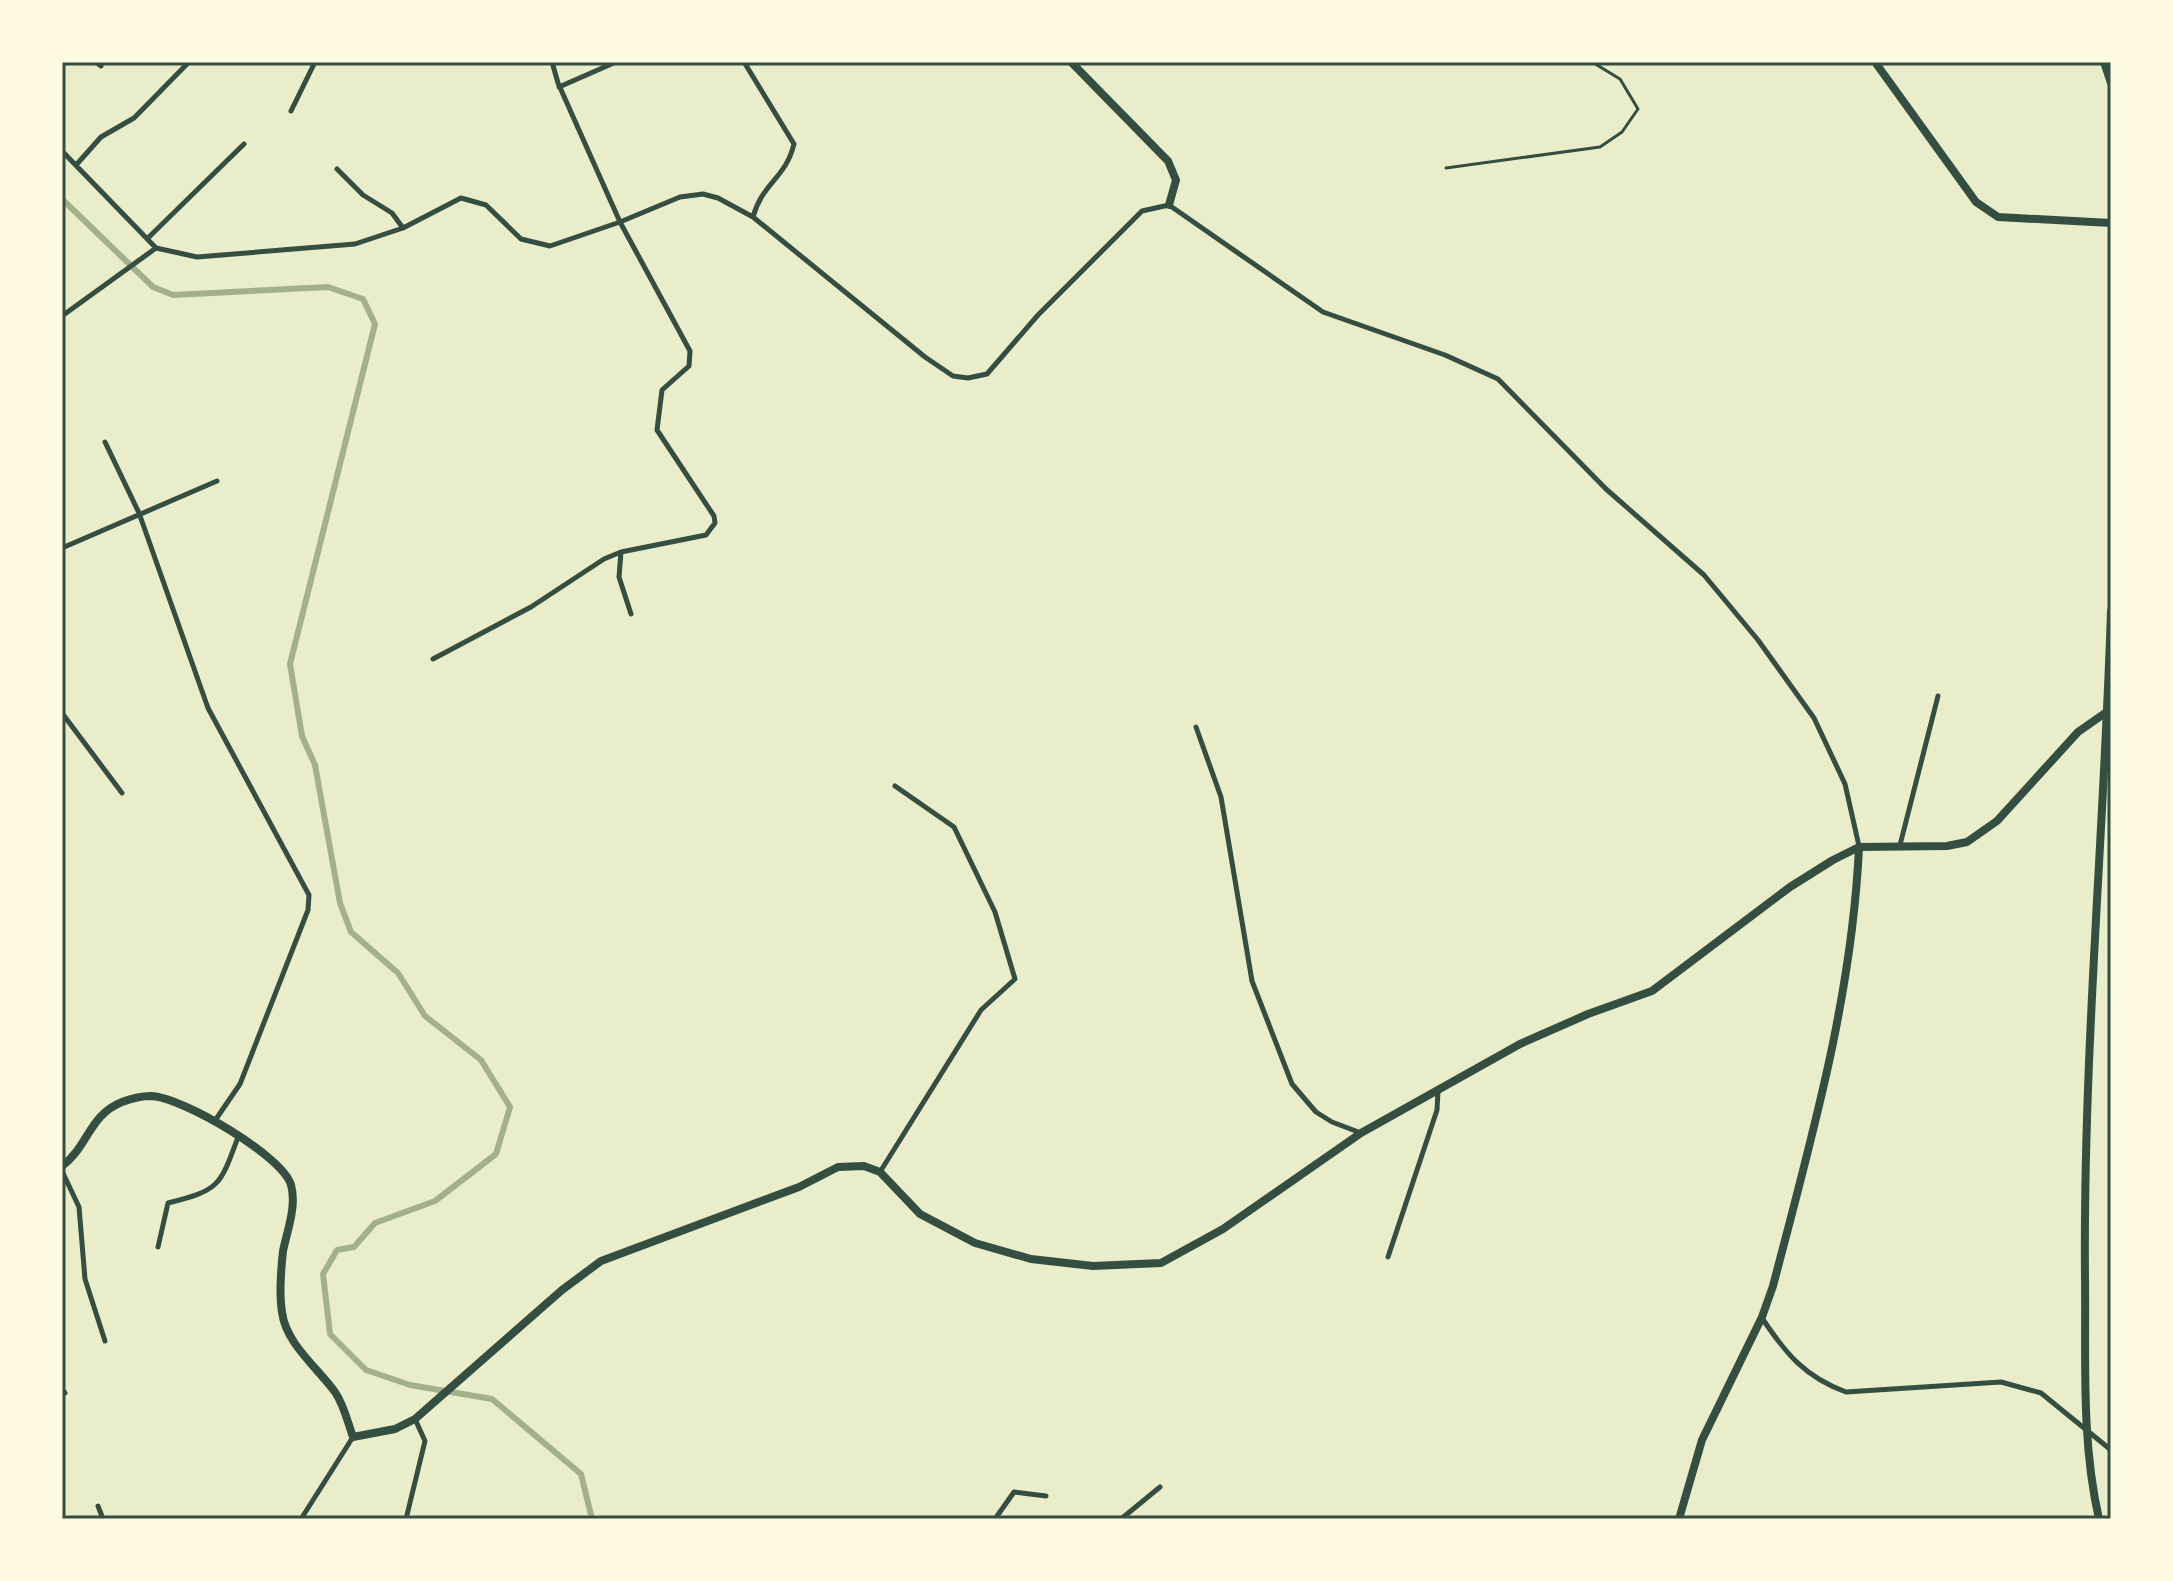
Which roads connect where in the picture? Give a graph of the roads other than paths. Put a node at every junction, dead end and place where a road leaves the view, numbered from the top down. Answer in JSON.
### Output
{"nodes":[{"id":1,"x":189,"y":62,"type":"edge"},
{"id":2,"x":315,"y":62,"type":"edge"},
{"id":3,"x":552,"y":62,"type":"edge"},
{"id":4,"x":616,"y":62,"type":"edge"},
{"id":5,"x":744,"y":62,"type":"edge"},
{"id":6,"x":1071,"y":62,"type":"edge"},
{"id":7,"x":1875,"y":62,"type":"edge"},
{"id":8,"x":2104,"y":62,"type":"edge"},
{"id":9,"x":2111,"y":83,"type":"edge"},
{"id":10,"x":559,"y":87,"type":"junction"},
{"id":11,"x":291,"y":111,"type":"dead end"},
{"id":12,"x":244,"y":144,"type":"dead end"},
{"id":13,"x":62,"y":151,"type":"edge"},
{"id":14,"x":77,"y":164,"type":"junction"},
{"id":15,"x":337,"y":169,"type":"dead end"},
{"id":16,"x":1169,"y":205,"type":"junction"},
{"id":17,"x":753,"y":217,"type":"junction"},
{"id":18,"x":620,"y":222,"type":"junction"},
{"id":19,"x":2111,"y":223,"type":"edge"},
{"id":20,"x":403,"y":228,"type":"junction"},
{"id":21,"x":149,"y":237,"type":"junction"},
{"id":22,"x":156,"y":248,"type":"junction"},
{"id":23,"x":62,"y":316,"type":"edge"},
{"id":24,"x":105,"y":442,"type":"dead end"},
{"id":25,"x":217,"y":481,"type":"dead end"},
{"id":26,"x":139,"y":513,"type":"junction"},
{"id":27,"x":62,"y":548,"type":"edge"},
{"id":28,"x":621,"y":552,"type":"junction"},
{"id":29,"x":2111,"y":611,"type":"edge"},
{"id":30,"x":631,"y":614,"type":"dead end"},
{"id":31,"x":433,"y":659,"type":"dead end"},
{"id":32,"x":1938,"y":696,"type":"dead end"},
{"id":33,"x":2109,"y":710,"type":"edge"},
{"id":34,"x":62,"y":713,"type":"edge"},
{"id":35,"x":1196,"y":727,"type":"dead end"},
{"id":36,"x":895,"y":786,"type":"dead end"},
{"id":37,"x":122,"y":793,"type":"dead end"},
{"id":38,"x":1900,"y":845,"type":"junction"},
{"id":39,"x":1859,"y":847,"type":"junction"},
{"id":40,"x":1438,"y":1091,"type":"junction"},
{"id":41,"x":214,"y":1122,"type":"junction"},
{"id":42,"x":1361,"y":1133,"type":"junction"},
{"id":43,"x":238,"y":1137,"type":"junction"},
{"id":44,"x":62,"y":1168,"type":"edge"},
{"id":45,"x":880,"y":1172,"type":"junction"},
{"id":46,"x":158,"y":1247,"type":"dead end"},
{"id":47,"x":1388,"y":1257,"type":"dead end"},
{"id":48,"x":1762,"y":1317,"type":"junction"},
{"id":49,"x":105,"y":1341,"type":"dead end"},
{"id":50,"x":415,"y":1419,"type":"junction"},
{"id":51,"x":2087,"y":1428,"type":"junction"},
{"id":52,"x":353,"y":1437,"type":"junction"},
{"id":53,"x":2111,"y":1450,"type":"edge"},
{"id":54,"x":1160,"y":1487,"type":"dead end"},
{"id":55,"x":1046,"y":1496,"type":"dead end"},
{"id":56,"x":98,"y":1506,"type":"dead end"},
{"id":57,"x":103,"y":1519,"type":"edge"},
{"id":58,"x":301,"y":1519,"type":"edge"},
{"id":59,"x":406,"y":1519,"type":"edge"},
{"id":60,"x":995,"y":1519,"type":"edge"},
{"id":61,"x":1121,"y":1519,"type":"edge"},
{"id":62,"x":1679,"y":1519,"type":"edge"},
{"id":63,"x":2099,"y":1519,"type":"edge"}],
"edges":[{"from":1,"to":14,"type":"lane"},
{"from":2,"to":11,"type":"lane"},
{"from":3,"to":10,"type":"lane"},
{"from":4,"to":10,"type":"lane"},
{"from":5,"to":17,"type":"lane"},
{"from":6,"to":16,"type":"street"},
{"from":7,"to":19,"type":"street"},
{"from":8,"to":9,"type":"street"},
{"from":10,"to":18,"type":"lane"},
{"from":12,"to":21,"type":"lane"},
{"from":13,"to":14,"type":"lane"},
{"from":14,"to":21,"type":"lane"},
{"from":15,"to":20,"type":"lane"},
{"from":16,"to":17,"type":"lane"},
{"from":16,"to":39,"type":"lane"},
{"from":17,"to":18,"type":"lane"},
{"from":18,"to":20,"type":"lane"},
{"from":18,"to":28,"type":"lane"},
{"from":20,"to":22,"type":"lane"},
{"from":21,"to":22,"type":"lane"},
{"from":22,"to":23,"type":"lane"},
{"from":24,"to":26,"type":"lane"},
{"from":25,"to":26,"type":"lane"},
{"from":26,"to":27,"type":"lane"},
{"from":26,"to":41,"type":"lane"},
{"from":28,"to":30,"type":"lane"},
{"from":28,"to":31,"type":"lane"},
{"from":29,"to":33,"type":"street"},
{"from":32,"to":38,"type":"lane"},
{"from":33,"to":38,"type":"street"},
{"from":33,"to":51,"type":"street"},
{"from":34,"to":37,"type":"lane"},
{"from":35,"to":42,"type":"lane"},
{"from":36,"to":45,"type":"lane"},
{"from":38,"to":39,"type":"street"},
{"from":39,"to":40,"type":"street"},
{"from":39,"to":48,"type":"street"},
{"from":40,"to":42,"type":"street"},
{"from":40,"to":47,"type":"lane"},
{"from":41,"to":43,"type":"street"},
{"from":41,"to":44,"type":"street"},
{"from":42,"to":45,"type":"street"},
{"from":43,"to":46,"type":"lane"},
{"from":43,"to":52,"type":"street"},
{"from":44,"to":49,"type":"lane"},
{"from":45,"to":50,"type":"street"},
{"from":48,"to":51,"type":"lane"},
{"from":48,"to":62,"type":"street"},
{"from":50,"to":52,"type":"street"},
{"from":50,"to":59,"type":"lane"},
{"from":51,"to":53,"type":"lane"},
{"from":51,"to":63,"type":"street"},
{"from":52,"to":58,"type":"lane"},
{"from":54,"to":61,"type":"lane"},
{"from":55,"to":60,"type":"lane"},
{"from":56,"to":57,"type":"lane"}]}
